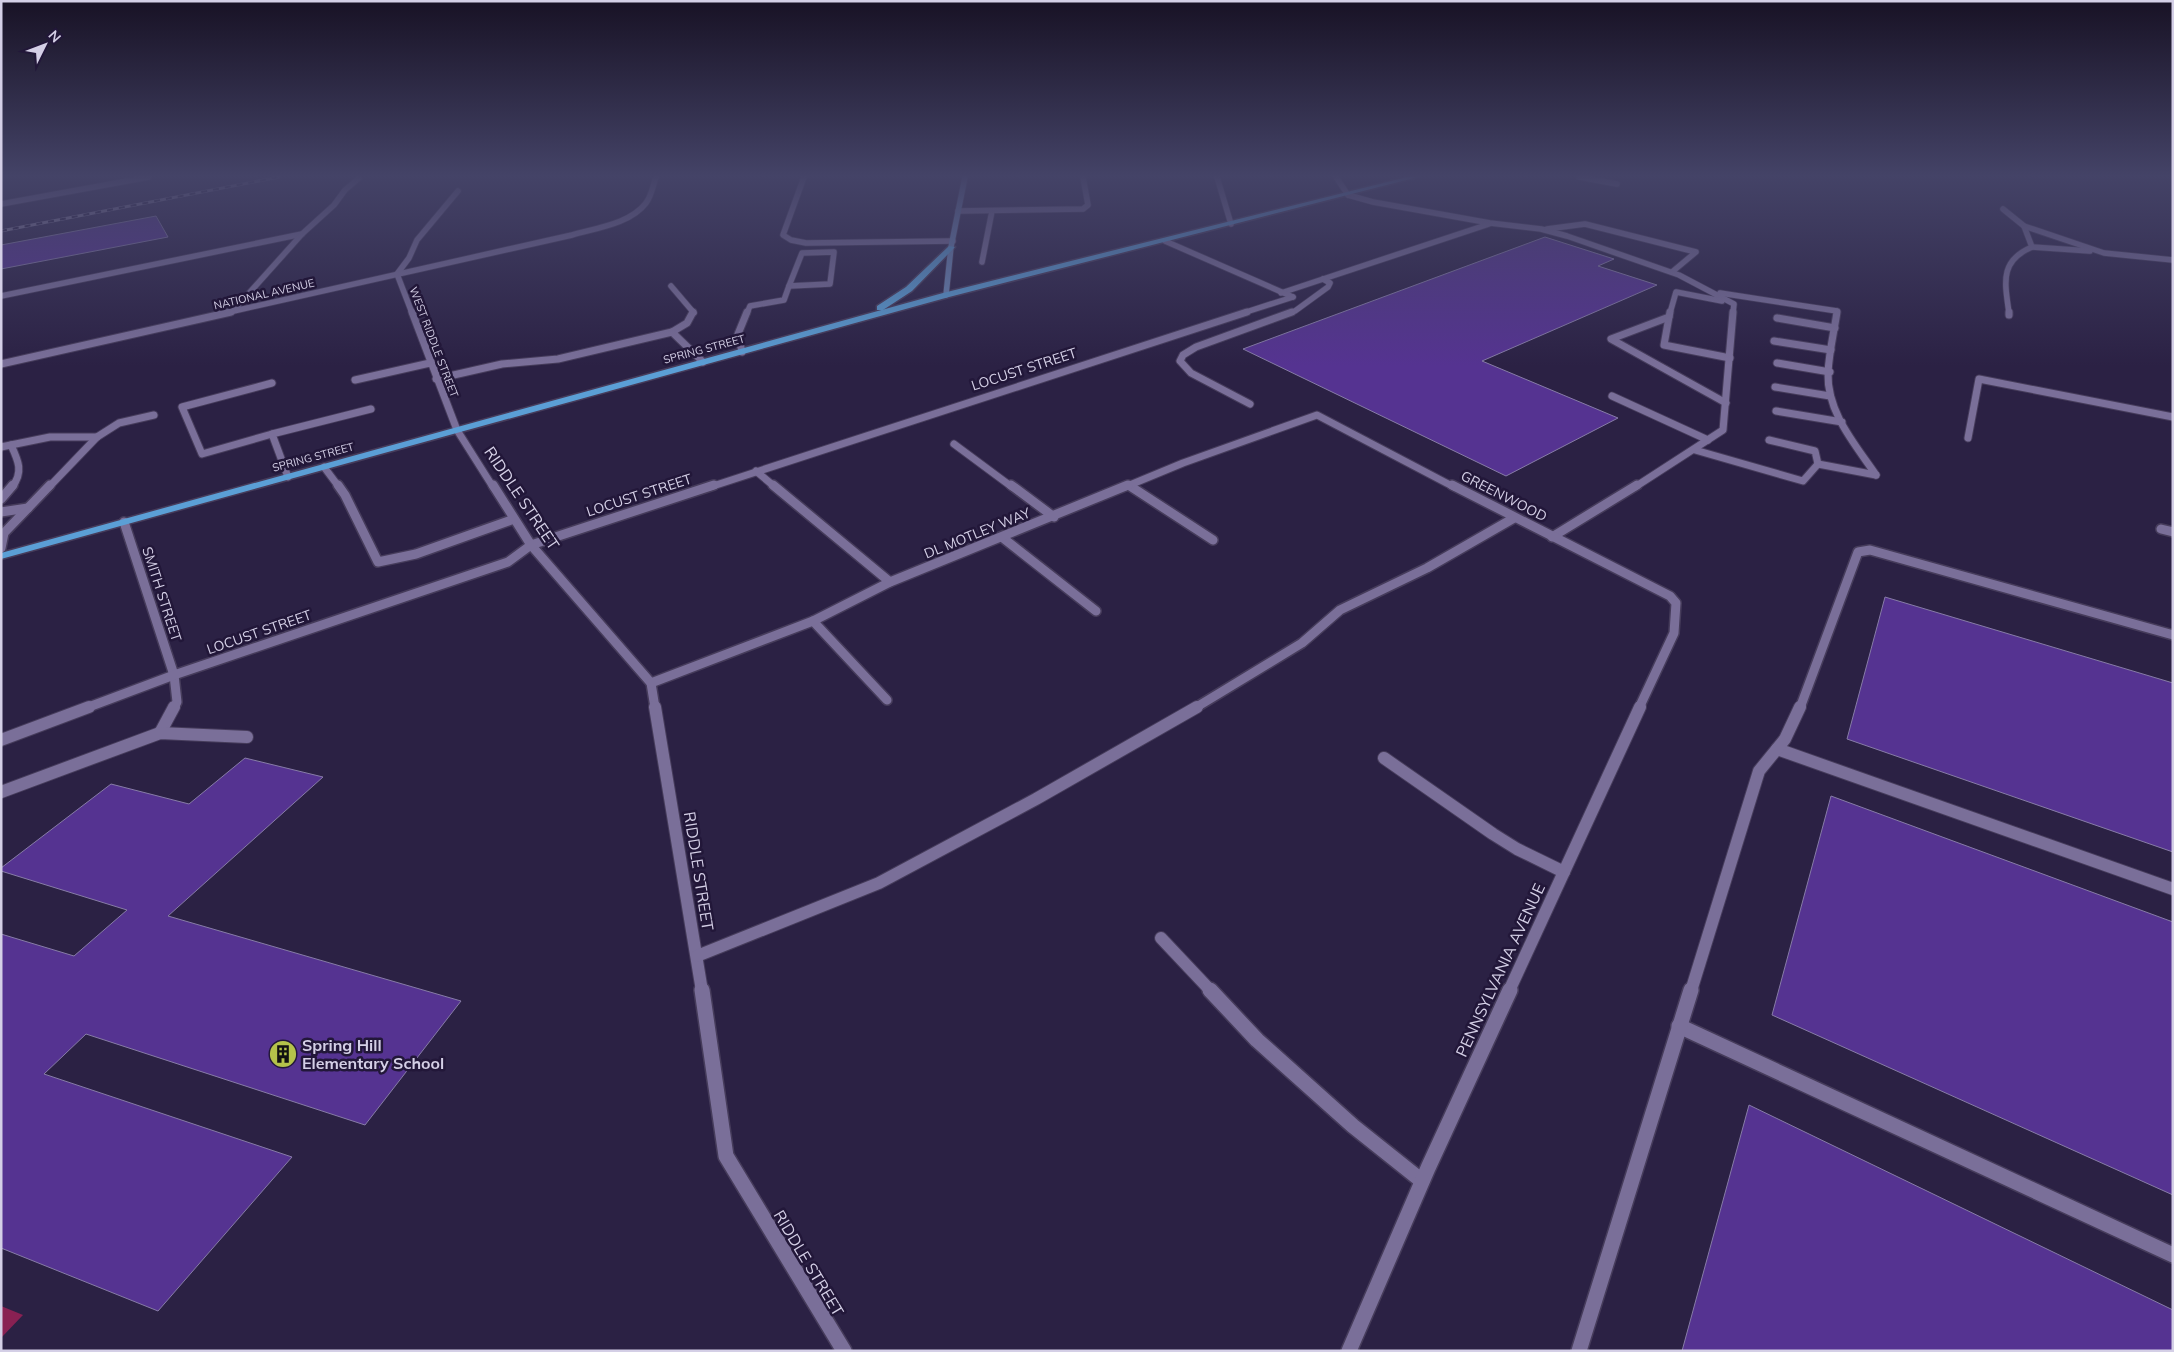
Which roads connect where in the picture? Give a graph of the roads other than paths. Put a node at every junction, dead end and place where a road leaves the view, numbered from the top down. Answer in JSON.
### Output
{"nodes":[{"id":1,"x":272,"y":240,"type":"edge"},
{"id":2,"x":297,"y":240,"type":"edge"},
{"id":3,"x":418,"y":240,"type":"edge"},
{"id":4,"x":549,"y":240,"type":"edge"},
{"id":5,"x":791,"y":240,"type":"edge"},
{"id":6,"x":953,"y":240,"type":"edge"},
{"id":7,"x":986,"y":240,"type":"edge"},
{"id":8,"x":1168,"y":240,"type":"edge"},
{"id":9,"x":1438,"y":240,"type":"edge"},
{"id":10,"x":1580,"y":240,"type":"edge"},
{"id":11,"x":1649,"y":240,"type":"edge"},
{"id":12,"x":2029,"y":240,"type":"edge"},
{"id":13,"x":2067,"y":240,"type":"edge"},
{"id":14,"x":1165,"y":241,"type":"junction"},
{"id":15,"x":952,"y":244,"type":"junction"},
{"id":16,"x":2032,"y":247,"type":"junction"},
{"id":17,"x":2104,"y":252,"type":"junction"},
{"id":18,"x":2173,"y":260,"type":"edge"},
{"id":19,"x":982,"y":262,"type":"dead end"},
{"id":20,"x":1672,"y":272,"type":"junction"},
{"id":21,"x":396,"y":274,"type":"junction"},
{"id":22,"x":1322,"y":278,"type":"junction"},
{"id":23,"x":671,"y":286,"type":"dead end"},
{"id":24,"x":788,"y":286,"type":"junction"},
{"id":25,"x":1712,"y":292,"type":"junction"},
{"id":26,"x":1281,"y":293,"type":"junction"},
{"id":27,"x":946,"y":294,"type":"junction"},
{"id":28,"x":1,"y":296,"type":"edge"},
{"id":29,"x":1734,"y":304,"type":"junction"},
{"id":30,"x":234,"y":311,"type":"junction"},
{"id":31,"x":2009,"y":315,"type":"dead end"},
{"id":32,"x":1669,"y":317,"type":"junction"},
{"id":33,"x":862,"y":318,"type":"junction"},
{"id":34,"x":1777,"y":318,"type":"dead end"},
{"id":35,"x":1835,"y":328,"type":"junction"},
{"id":36,"x":672,"y":332,"type":"junction"},
{"id":37,"x":1774,"y":341,"type":"dead end"},
{"id":38,"x":1832,"y":350,"type":"junction"},
{"id":39,"x":742,"y":352,"type":"junction"},
{"id":40,"x":1730,"y":358,"type":"junction"},
{"id":41,"x":430,"y":362,"type":"junction"},
{"id":42,"x":703,"y":362,"type":"junction"},
{"id":43,"x":1777,"y":363,"type":"dead end"},
{"id":44,"x":1,"y":364,"type":"edge"},
{"id":45,"x":1830,"y":372,"type":"junction"},
{"id":46,"x":436,"y":379,"type":"junction"},
{"id":47,"x":355,"y":380,"type":"dead end"},
{"id":48,"x":272,"y":383,"type":"dead end"},
{"id":49,"x":1775,"y":387,"type":"dead end"},
{"id":50,"x":1612,"y":396,"type":"dead end"},
{"id":51,"x":1830,"y":396,"type":"junction"},
{"id":52,"x":1726,"y":403,"type":"junction"},
{"id":53,"x":1250,"y":404,"type":"dead end"},
{"id":54,"x":371,"y":408,"type":"dead end"},
{"id":55,"x":1776,"y":411,"type":"dead end"},
{"id":56,"x":154,"y":415,"type":"dead end"},
{"id":57,"x":1317,"y":415,"type":"joint"},
{"id":58,"x":2173,"y":417,"type":"edge"},
{"id":59,"x":1842,"y":422,"type":"junction"},
{"id":60,"x":457,"y":430,"type":"junction"},
{"id":61,"x":272,"y":434,"type":"junction"},
{"id":62,"x":97,"y":436,"type":"junction"},
{"id":63,"x":1968,"y":438,"type":"dead end"},
{"id":64,"x":1708,"y":440,"type":"junction"},
{"id":65,"x":1769,"y":440,"type":"dead end"},
{"id":66,"x":11,"y":444,"type":"junction"},
{"id":67,"x":954,"y":444,"type":"dead end"},
{"id":68,"x":1,"y":447,"type":"edge"},
{"id":69,"x":1695,"y":450,"type":"junction"},
{"id":70,"x":1818,"y":464,"type":"junction"},
{"id":71,"x":324,"y":467,"type":"junction"},
{"id":72,"x":756,"y":471,"type":"junction"},
{"id":73,"x":288,"y":477,"type":"junction"},
{"id":74,"x":1130,"y":486,"type":"junction"},
{"id":75,"x":1,"y":499,"type":"edge"},
{"id":76,"x":28,"y":508,"type":"junction"},
{"id":77,"x":1,"y":512,"type":"edge"},
{"id":78,"x":1054,"y":517,"type":"junction"},
{"id":79,"x":1514,"y":518,"type":"junction"},
{"id":80,"x":514,"y":519,"type":"junction"},
{"id":81,"x":124,"y":522,"type":"junction"},
{"id":82,"x":2161,"y":529,"type":"dead end"},
{"id":83,"x":2173,"y":532,"type":"edge"},
{"id":84,"x":1552,"y":537,"type":"junction"},
{"id":85,"x":1003,"y":538,"type":"junction"},
{"id":86,"x":1213,"y":540,"type":"dead end"},
{"id":87,"x":532,"y":545,"type":"junction"},
{"id":88,"x":1,"y":548,"type":"edge"},
{"id":89,"x":1,"y":556,"type":"edge"},
{"id":90,"x":890,"y":582,"type":"junction"},
{"id":91,"x":1676,"y":604,"type":"joint"},
{"id":92,"x":1096,"y":611,"type":"dead end"},
{"id":93,"x":813,"y":621,"type":"junction"},
{"id":94,"x":2173,"y":635,"type":"edge"},
{"id":95,"x":174,"y":675,"type":"junction"},
{"id":96,"x":651,"y":683,"type":"junction"},
{"id":97,"x":886,"y":700,"type":"dead end"},
{"id":98,"x":160,"y":733,"type":"junction"},
{"id":99,"x":247,"y":737,"type":"dead end"},
{"id":100,"x":1,"y":740,"type":"edge"},
{"id":101,"x":1776,"y":749,"type":"junction"},
{"id":102,"x":1384,"y":758,"type":"dead end"},
{"id":103,"x":1,"y":792,"type":"edge"},
{"id":104,"x":1564,"y":872,"type":"junction"},
{"id":105,"x":2173,"y":889,"type":"edge"},
{"id":106,"x":1161,"y":938,"type":"dead end"},
{"id":107,"x":697,"y":956,"type":"junction"},
{"id":108,"x":1679,"y":1026,"type":"junction"},
{"id":109,"x":1422,"y":1181,"type":"junction"},
{"id":110,"x":2173,"y":1255,"type":"edge"},
{"id":111,"x":844,"y":1351,"type":"edge"},
{"id":112,"x":1349,"y":1351,"type":"edge"},
{"id":113,"x":1579,"y":1351,"type":"edge"}],
"edges":[{"from":1,"to":28,"type":"street"},
{"from":2,"to":30,"type":"street"},
{"from":3,"to":21,"type":"street","name":"WEST RIDDLE STREET"},
{"from":4,"to":21,"type":"street","name":"NATIONAL AVENUE"},
{"from":5,"to":15,"type":"street"},
{"from":6,"to":15,"type":"main road"},
{"from":7,"to":19,"type":"street"},
{"from":8,"to":14,"type":"main road","name":"SPRING STREET"},
{"from":9,"to":22,"type":"street"},
{"from":10,"to":20,"type":"street"},
{"from":11,"to":20,"type":"street"},
{"from":12,"to":16,"type":"street"},
{"from":13,"to":17,"type":"street"},
{"from":14,"to":26,"type":"street"},
{"from":14,"to":27,"type":"main road","name":"SPRING STREET"},
{"from":15,"to":27,"type":"main road"},
{"from":15,"to":33,"type":"main road"},
{"from":16,"to":17,"type":"street"},
{"from":16,"to":31,"type":"street"},
{"from":17,"to":18,"type":"street"},
{"from":20,"to":25,"type":"street"},
{"from":21,"to":30,"type":"street","name":"NATIONAL AVENUE"},
{"from":21,"to":41,"type":"street","name":"WEST RIDDLE STREET"},
{"from":22,"to":26,"type":"street"},
{"from":22,"to":53,"type":"street"},
{"from":23,"to":36,"type":"street"},
{"from":24,"to":24,"type":"street"},
{"from":24,"to":39,"type":"street"},
{"from":25,"to":29,"type":"street"},
{"from":25,"to":35,"type":"street"},
{"from":26,"to":72,"type":"street","name":"LOCUST STREET"},
{"from":27,"to":33,"type":"main road","name":"SPRING STREET"},
{"from":29,"to":32,"type":"street"},
{"from":29,"to":40,"type":"street"},
{"from":30,"to":44,"type":"street","name":"NATIONAL AVENUE"},
{"from":32,"to":40,"type":"street"},
{"from":32,"to":52,"type":"street"},
{"from":33,"to":39,"type":"main road","name":"SPRING STREET"},
{"from":34,"to":35,"type":"street"},
{"from":35,"to":38,"type":"street"},
{"from":36,"to":42,"type":"street"},
{"from":36,"to":46,"type":"street"},
{"from":37,"to":38,"type":"street"},
{"from":38,"to":45,"type":"street"},
{"from":39,"to":42,"type":"main road","name":"SPRING STREET"},
{"from":40,"to":52,"type":"street"},
{"from":41,"to":46,"type":"street","name":"WEST RIDDLE STREET"},
{"from":41,"to":47,"type":"street"},
{"from":42,"to":60,"type":"main road","name":"SPRING STREET"},
{"from":43,"to":45,"type":"street"},
{"from":45,"to":51,"type":"street"},
{"from":46,"to":60,"type":"street","name":"WEST RIDDLE STREET"},
{"from":48,"to":61,"type":"street"},
{"from":49,"to":51,"type":"street"},
{"from":50,"to":64,"type":"street"},
{"from":51,"to":59,"type":"street"},
{"from":52,"to":64,"type":"street"},
{"from":54,"to":61,"type":"street"},
{"from":55,"to":59,"type":"street"},
{"from":56,"to":62,"type":"street"},
{"from":57,"to":74,"type":"street","name":"DL MOTLEY WAY"},
{"from":57,"to":79,"type":"street","name":"GREENWOOD"},
{"from":58,"to":63,"type":"street"},
{"from":59,"to":70,"type":"street"},
{"from":60,"to":71,"type":"main road","name":"SPRING STREET"},
{"from":60,"to":80,"type":"street","name":"RIDDLE STREET"},
{"from":61,"to":73,"type":"street"},
{"from":62,"to":66,"type":"street"},
{"from":62,"to":76,"type":"street"},
{"from":64,"to":69,"type":"street"},
{"from":65,"to":70,"type":"street"},
{"from":66,"to":68,"type":"street"},
{"from":66,"to":75,"type":"street"},
{"from":67,"to":78,"type":"street"},
{"from":69,"to":70,"type":"street"},
{"from":69,"to":84,"type":"street"},
{"from":71,"to":73,"type":"main road","name":"SPRING STREET"},
{"from":71,"to":80,"type":"street"},
{"from":72,"to":87,"type":"street","name":"LOCUST STREET"},
{"from":72,"to":90,"type":"street"},
{"from":73,"to":81,"type":"main road","name":"SPRING STREET"},
{"from":74,"to":78,"type":"street","name":"DL MOTLEY WAY"},
{"from":74,"to":86,"type":"street"},
{"from":76,"to":77,"type":"street"},
{"from":76,"to":88,"type":"street"},
{"from":78,"to":85,"type":"street","name":"DL MOTLEY WAY"},
{"from":79,"to":84,"type":"street","name":"GREENWOOD"},
{"from":79,"to":107,"type":"street"},
{"from":80,"to":87,"type":"street","name":"RIDDLE STREET"},
{"from":81,"to":89,"type":"main road","name":"SPRING STREET"},
{"from":81,"to":95,"type":"street","name":"SMITH STREET"},
{"from":82,"to":83,"type":"street"},
{"from":84,"to":91,"type":"street","name":"GREENWOOD"},
{"from":85,"to":90,"type":"street","name":"DL MOTLEY WAY"},
{"from":85,"to":92,"type":"street"},
{"from":87,"to":95,"type":"street","name":"LOCUST STREET"},
{"from":87,"to":96,"type":"street","name":"RIDDLE STREET"},
{"from":90,"to":93,"type":"street","name":"DL MOTLEY WAY"},
{"from":91,"to":104,"type":"street","name":"PENNSYLVANIA AVENUE"},
{"from":93,"to":96,"type":"street","name":"DL MOTLEY WAY"},
{"from":93,"to":97,"type":"street"},
{"from":94,"to":101,"type":"street"},
{"from":95,"to":98,"type":"street","name":"SMITH STREET"},
{"from":95,"to":100,"type":"street","name":"LOCUST STREET"},
{"from":96,"to":107,"type":"street","name":"RIDDLE STREET"},
{"from":98,"to":99,"type":"street"},
{"from":98,"to":103,"type":"street"},
{"from":101,"to":105,"type":"street"},
{"from":101,"to":108,"type":"street"},
{"from":102,"to":104,"type":"street"},
{"from":104,"to":109,"type":"street","name":"PENNSYLVANIA AVENUE"},
{"from":106,"to":109,"type":"street"},
{"from":107,"to":111,"type":"street","name":"RIDDLE STREET"},
{"from":108,"to":110,"type":"street"},
{"from":108,"to":113,"type":"street"},
{"from":109,"to":112,"type":"street","name":"PENNSYLVANIA AVENUE"}]}
